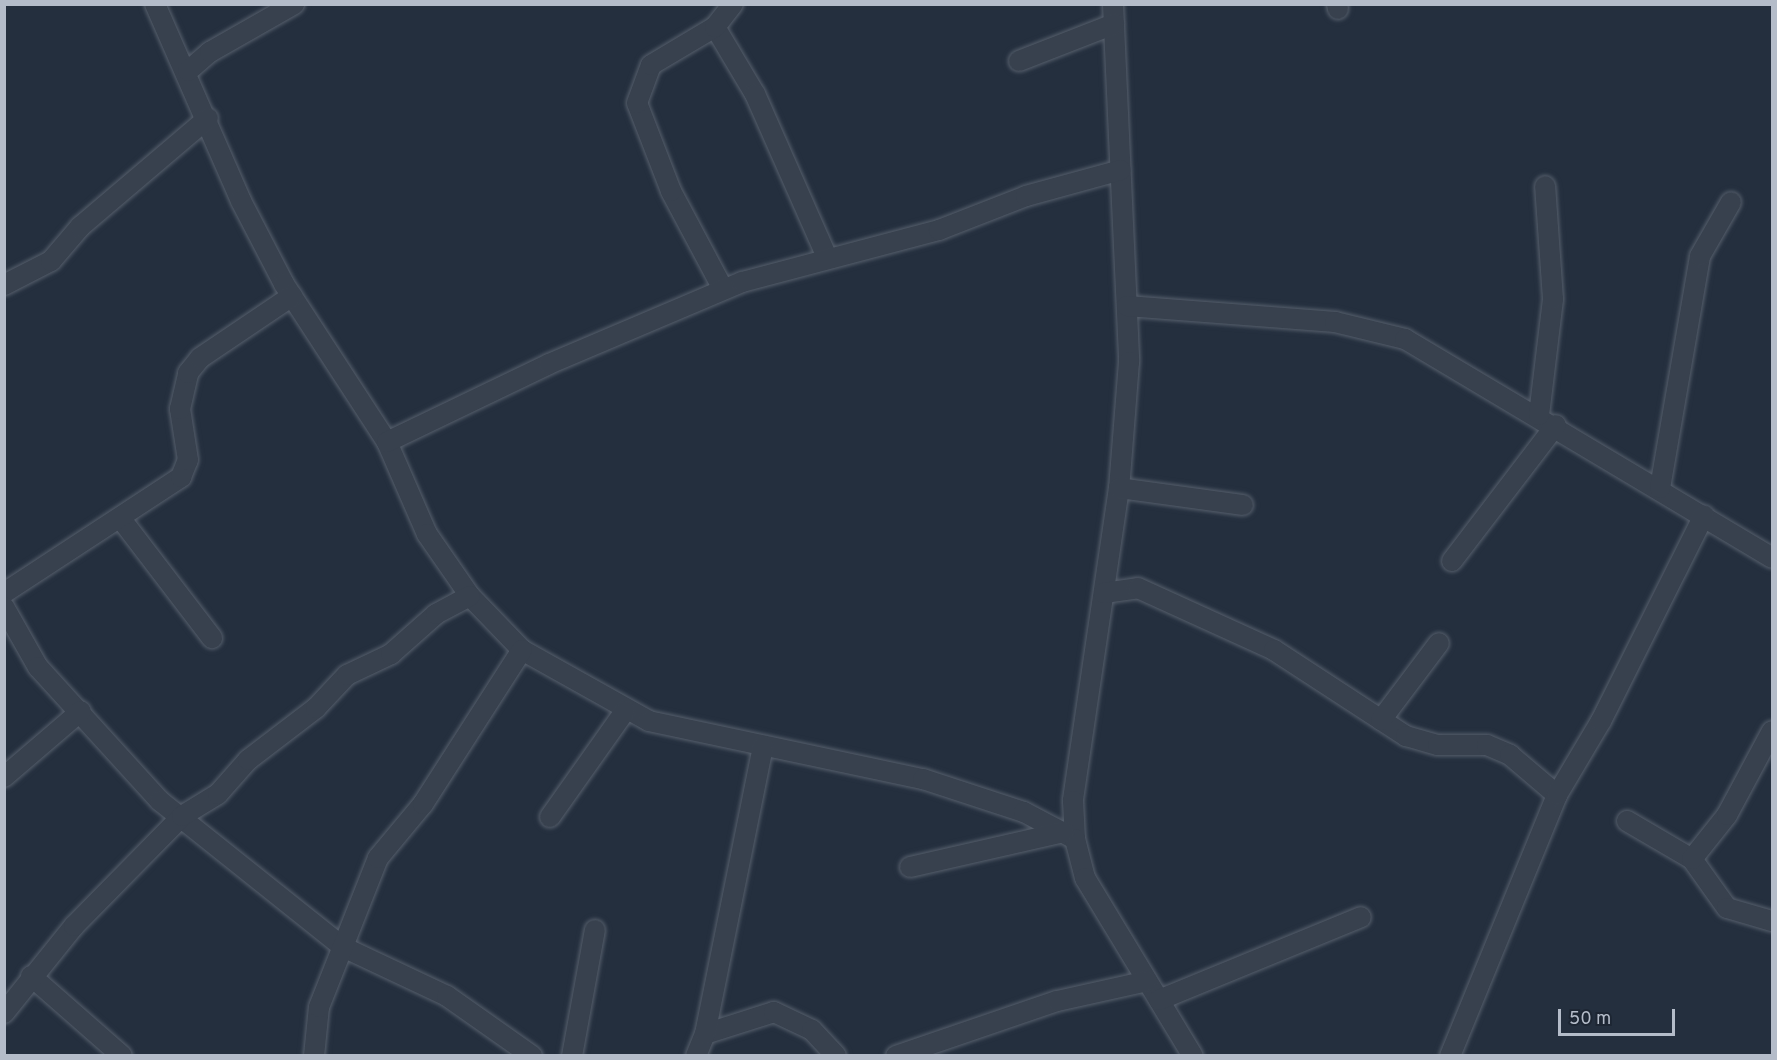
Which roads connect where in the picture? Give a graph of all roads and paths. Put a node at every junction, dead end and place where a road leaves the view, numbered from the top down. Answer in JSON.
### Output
{"nodes":[{"id":1,"x":155,"y":4,"type":"edge"},
{"id":2,"x":294,"y":4,"type":"edge"},
{"id":3,"x":733,"y":4,"type":"edge"},
{"id":4,"x":1114,"y":14,"type":"edge"},
{"id":5,"x":716,"y":27,"type":"junction"},
{"id":6,"x":1018,"y":61,"type":"dead end"},
{"id":7,"x":188,"y":71,"type":"junction"},
{"id":8,"x":208,"y":118,"type":"junction"},
{"id":9,"x":1121,"y":170,"type":"junction"},
{"id":10,"x":1545,"y":186,"type":"dead end"},
{"id":11,"x":1731,"y":202,"type":"dead end"},
{"id":12,"x":826,"y":257,"type":"junction"},
{"id":13,"x":4,"y":285,"type":"edge"},
{"id":14,"x":723,"y":289,"type":"junction"},
{"id":15,"x":292,"y":296,"type":"junction"},
{"id":16,"x":1127,"y":306,"type":"junction"},
{"id":17,"x":1547,"y":420,"type":"junction"},
{"id":18,"x":387,"y":442,"type":"junction"},
{"id":19,"x":1119,"y":488,"type":"junction"},
{"id":20,"x":1660,"y":488,"type":"junction"},
{"id":21,"x":1244,"y":505,"type":"dead end"},
{"id":22,"x":1704,"y":515,"type":"junction"},
{"id":23,"x":121,"y":519,"type":"junction"},
{"id":24,"x":1773,"y":558,"type":"edge"},
{"id":25,"x":1452,"y":561,"type":"dead end"},
{"id":26,"x":4,"y":593,"type":"edge"},
{"id":27,"x":1104,"y":593,"type":"junction"},
{"id":28,"x":470,"y":596,"type":"junction"},
{"id":29,"x":4,"y":607,"type":"edge"},
{"id":30,"x":212,"y":638,"type":"dead end"},
{"id":31,"x":1439,"y":643,"type":"dead end"},
{"id":32,"x":522,"y":650,"type":"junction"},
{"id":33,"x":81,"y":711,"type":"junction"},
{"id":34,"x":625,"y":711,"type":"junction"},
{"id":35,"x":1382,"y":720,"type":"junction"},
{"id":36,"x":1773,"y":731,"type":"edge"},
{"id":37,"x":763,"y":746,"type":"junction"},
{"id":38,"x":4,"y":777,"type":"edge"},
{"id":39,"x":1557,"y":795,"type":"junction"},
{"id":40,"x":182,"y":816,"type":"junction"},
{"id":41,"x":550,"y":817,"type":"dead end"},
{"id":42,"x":1627,"y":821,"type":"dead end"},
{"id":43,"x":1069,"y":836,"type":"junction"},
{"id":44,"x":1692,"y":859,"type":"junction"},
{"id":45,"x":910,"y":867,"type":"dead end"},
{"id":46,"x":1361,"y":917,"type":"dead end"},
{"id":47,"x":1773,"y":921,"type":"edge"},
{"id":48,"x":595,"y":930,"type":"dead end"},
{"id":49,"x":343,"y":947,"type":"junction"},
{"id":50,"x":31,"y":976,"type":"junction"},
{"id":51,"x":1147,"y":981,"type":"junction"},
{"id":52,"x":1159,"y":1000,"type":"junction"},
{"id":53,"x":4,"y":1013,"type":"edge"},
{"id":54,"x":705,"y":1034,"type":"junction"},
{"id":55,"x":122,"y":1056,"type":"edge"},
{"id":56,"x":314,"y":1056,"type":"edge"},
{"id":57,"x":532,"y":1056,"type":"edge"},
{"id":58,"x":572,"y":1056,"type":"edge"},
{"id":59,"x":696,"y":1056,"type":"edge"},
{"id":60,"x":836,"y":1056,"type":"edge"},
{"id":61,"x":896,"y":1056,"type":"edge"},
{"id":62,"x":1193,"y":1056,"type":"edge"},
{"id":63,"x":1450,"y":1056,"type":"edge"}],
"edges":[{"from":1,"to":7,"type":"street"},
{"from":2,"to":7,"type":"street"},
{"from":3,"to":5,"type":"street"},
{"from":4,"to":6,"type":"street"},
{"from":4,"to":9,"type":"street"},
{"from":5,"to":12,"type":"street"},
{"from":5,"to":14,"type":"street"},
{"from":7,"to":8,"type":"street"},
{"from":8,"to":13,"type":"street"},
{"from":8,"to":15,"type":"street"},
{"from":9,"to":12,"type":"street"},
{"from":9,"to":16,"type":"street"},
{"from":10,"to":17,"type":"street"},
{"from":11,"to":20,"type":"street"},
{"from":12,"to":14,"type":"street"},
{"from":14,"to":18,"type":"street"},
{"from":15,"to":18,"type":"street"},
{"from":15,"to":23,"type":"street"},
{"from":16,"to":17,"type":"street"},
{"from":16,"to":19,"type":"street"},
{"from":17,"to":20,"type":"street"},
{"from":17,"to":25,"type":"street"},
{"from":18,"to":28,"type":"street"},
{"from":19,"to":21,"type":"street"},
{"from":19,"to":27,"type":"street"},
{"from":20,"to":22,"type":"street"},
{"from":22,"to":24,"type":"street"},
{"from":22,"to":39,"type":"street"},
{"from":23,"to":26,"type":"street"},
{"from":23,"to":30,"type":"street"},
{"from":27,"to":35,"type":"street"},
{"from":27,"to":43,"type":"street"},
{"from":28,"to":32,"type":"street"},
{"from":28,"to":40,"type":"street"},
{"from":29,"to":33,"type":"street"},
{"from":31,"to":35,"type":"street"},
{"from":32,"to":34,"type":"street"},
{"from":32,"to":49,"type":"street"},
{"from":33,"to":38,"type":"street"},
{"from":33,"to":40,"type":"street"},
{"from":34,"to":37,"type":"street"},
{"from":34,"to":41,"type":"street"},
{"from":35,"to":39,"type":"street"},
{"from":36,"to":44,"type":"street"},
{"from":37,"to":43,"type":"street"},
{"from":37,"to":54,"type":"street"},
{"from":39,"to":63,"type":"street"},
{"from":40,"to":49,"type":"street"},
{"from":40,"to":50,"type":"street"},
{"from":42,"to":44,"type":"street"},
{"from":43,"to":45,"type":"street"},
{"from":43,"to":51,"type":"street"},
{"from":44,"to":47,"type":"street"},
{"from":46,"to":52,"type":"street"},
{"from":48,"to":58,"type":"street"},
{"from":49,"to":56,"type":"street"},
{"from":49,"to":57,"type":"street"},
{"from":50,"to":53,"type":"street"},
{"from":50,"to":55,"type":"street"},
{"from":51,"to":52,"type":"street"},
{"from":51,"to":61,"type":"street"},
{"from":52,"to":62,"type":"street"},
{"from":54,"to":59,"type":"street"},
{"from":54,"to":60,"type":"street"}]}
